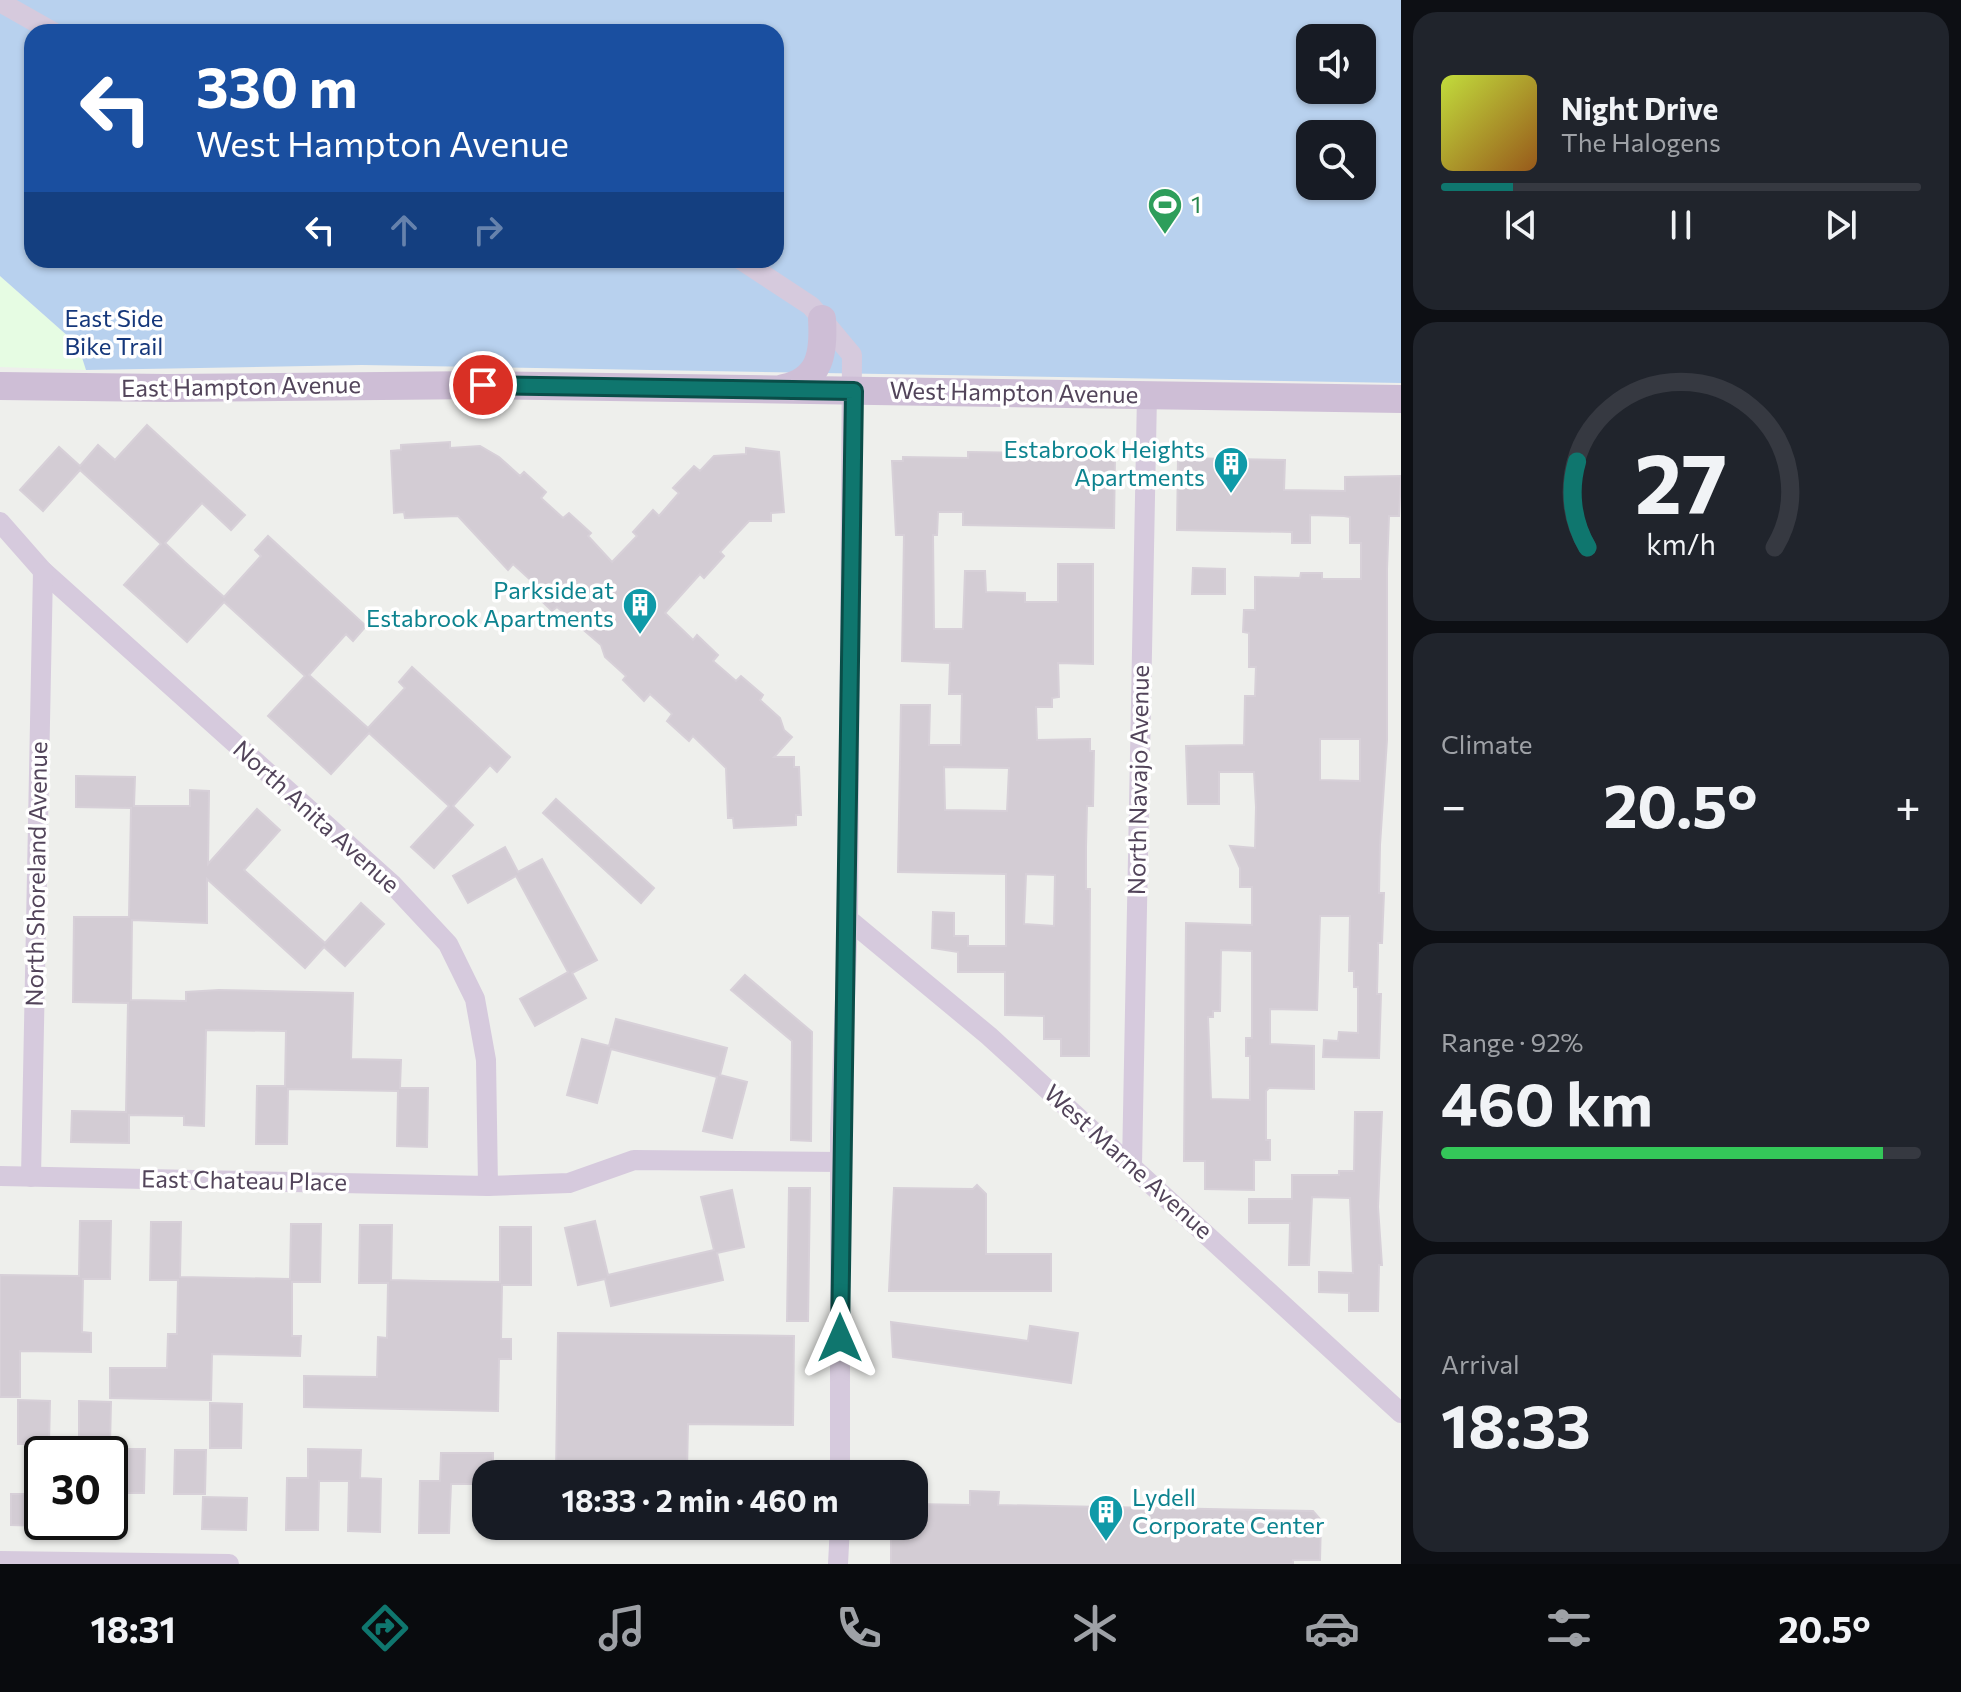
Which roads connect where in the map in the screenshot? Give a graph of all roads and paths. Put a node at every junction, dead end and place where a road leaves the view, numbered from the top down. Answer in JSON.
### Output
{"nodes":[{"id":1,"x":0,"y":2,"type":"edge"},
{"id":2,"x":39,"y":24,"type":"edge"},
{"id":3,"x":753,"y":268,"type":"edge"},
{"id":4,"x":822,"y":319,"type":"junction"},
{"id":5,"x":483,"y":385,"type":"joint"},
{"id":6,"x":0,"y":386,"type":"edge"},
{"id":7,"x":775,"y":390,"type":"junction"},
{"id":8,"x":854,"y":391,"type":"junction"},
{"id":9,"x":1147,"y":395,"type":"junction"},
{"id":10,"x":1401,"y":399,"type":"edge"},
{"id":11,"x":0,"y":522,"type":"edge"},
{"id":12,"x":43,"y":571,"type":"junction"},
{"id":13,"x":848,"y":919,"type":"junction"},
{"id":14,"x":840,"y":1162,"type":"junction"},
{"id":15,"x":1132,"y":1165,"type":"junction"},
{"id":16,"x":0,"y":1176,"type":"edge"},
{"id":17,"x":31,"y":1177,"type":"junction"},
{"id":18,"x":488,"y":1186,"type":"junction"},
{"id":19,"x":1401,"y":1413,"type":"edge"},
{"id":20,"x":840,"y":1460,"type":"edge"},
{"id":21,"x":839,"y":1540,"type":"edge"},
{"id":22,"x":0,"y":1561,"type":"edge"},
{"id":23,"x":229,"y":1564,"type":"edge"},
{"id":24,"x":838,"y":1564,"type":"edge"}],
"edges":[{"from":1,"to":2,"type":"street"},
{"from":3,"to":4,"type":"street"},
{"from":4,"to":7,"type":"main road"},
{"from":4,"to":8,"type":"street"},
{"from":5,"to":6,"type":"main road","name":"East Hampton Avenue"},
{"from":5,"to":7,"type":"main road","name":"West Hampton Avenue"},
{"from":7,"to":8,"type":"main road","name":"West Hampton Avenue"},
{"from":8,"to":9,"type":"main road","name":"West Hampton Avenue"},
{"from":8,"to":13,"type":"street"},
{"from":9,"to":10,"type":"main road","name":"West Hampton Avenue"},
{"from":9,"to":15,"type":"street","name":"North Navajo Avenue"},
{"from":11,"to":12,"type":"street","name":"North Anita Avenue"},
{"from":12,"to":17,"type":"street","name":"North Shoreland Avenue"},
{"from":12,"to":18,"type":"street","name":"North Anita Avenue"},
{"from":13,"to":14,"type":"street"},
{"from":13,"to":15,"type":"street","name":"West Marne Avenue"},
{"from":14,"to":18,"type":"street","name":"East Chateau Place"},
{"from":14,"to":20,"type":"street"},
{"from":15,"to":19,"type":"street","name":"West Marne Avenue"},
{"from":16,"to":17,"type":"street","name":"East Chateau Place"},
{"from":17,"to":18,"type":"street","name":"East Chateau Place"},
{"from":21,"to":24,"type":"street"},
{"from":22,"to":23,"type":"street"}]}
